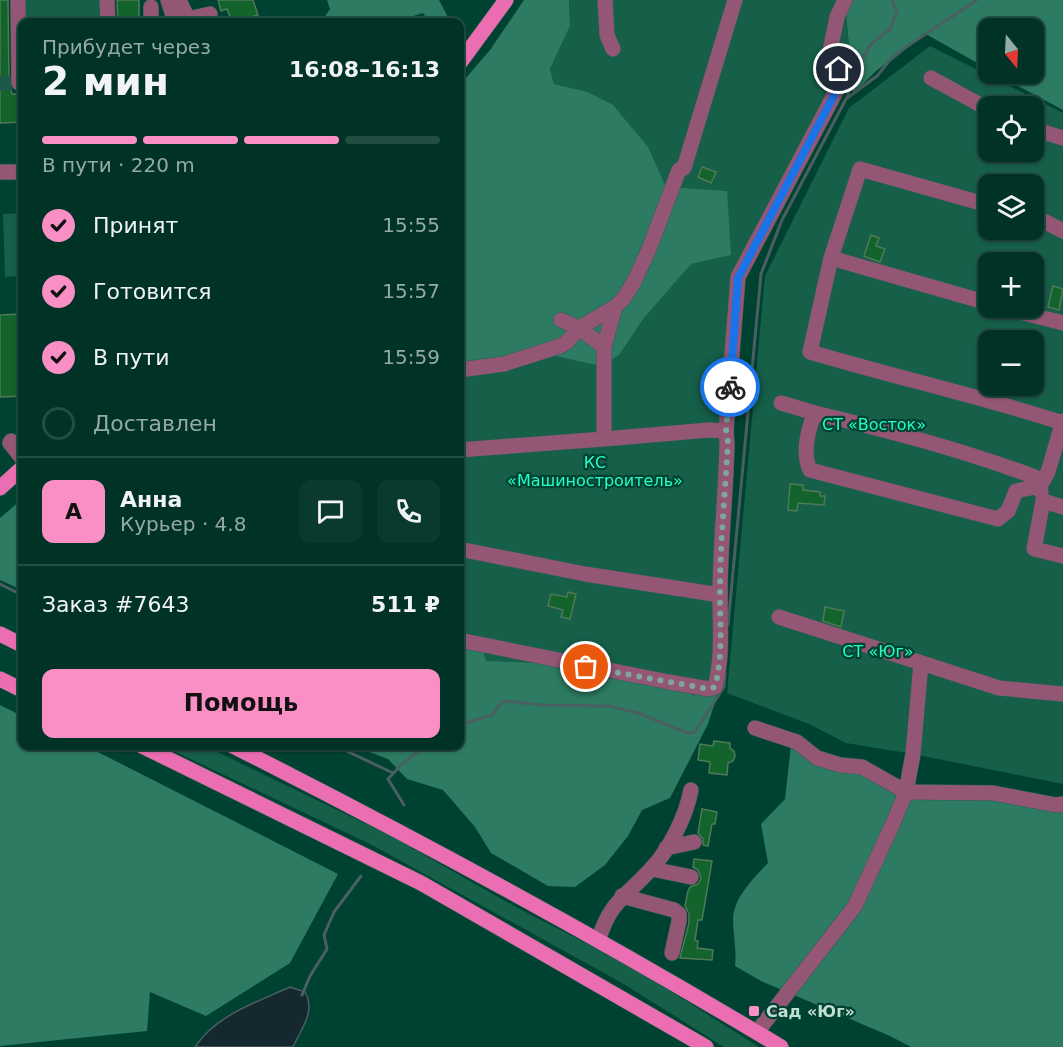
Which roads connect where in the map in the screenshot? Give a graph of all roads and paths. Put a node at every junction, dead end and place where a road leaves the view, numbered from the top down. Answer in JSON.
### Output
{"nodes":[{"id":1,"x":18,"y":0,"type":"edge"},
{"id":2,"x":107,"y":0,"type":"edge"},
{"id":3,"x":168,"y":0,"type":"edge"},
{"id":4,"x":179,"y":0,"type":"edge"},
{"id":5,"x":506,"y":0,"type":"edge"},
{"id":6,"x":605,"y":0,"type":"edge"},
{"id":7,"x":735,"y":0,"type":"edge"},
{"id":8,"x":845,"y":0,"type":"edge"},
{"id":9,"x":151,"y":7,"type":"dead end"},
{"id":10,"x":210,"y":14,"type":"dead end"},
{"id":11,"x":108,"y":18,"type":"edge"},
{"id":12,"x":151,"y":18,"type":"edge"},
{"id":13,"x":174,"y":18,"type":"edge"},
{"id":14,"x":188,"y":18,"type":"edge"},
{"id":15,"x":192,"y":18,"type":"edge"},
{"id":16,"x":613,"y":49,"type":"dead end"},
{"id":17,"x":464,"y":57,"type":"edge"},
{"id":18,"x":932,"y":78,"type":"dead end"},
{"id":19,"x":18,"y":83,"type":"edge"},
{"id":20,"x":978,"y":103,"type":"edge"},
{"id":21,"x":1044,"y":132,"type":"edge"},
{"id":22,"x":1063,"y":138,"type":"edge"},
{"id":23,"x":0,"y":172,"type":"edge"},
{"id":24,"x":18,"y":172,"type":"edge"},
{"id":25,"x":978,"y":202,"type":"edge"},
{"id":26,"x":1044,"y":221,"type":"edge"},
{"id":27,"x":1063,"y":231,"type":"edge"},
{"id":28,"x":831,"y":258,"type":"junction"},
{"id":29,"x":978,"y":300,"type":"edge"},
{"id":30,"x":615,"y":307,"type":"junction"},
{"id":31,"x":1043,"y":318,"type":"edge"},
{"id":32,"x":561,"y":320,"type":"dead end"},
{"id":33,"x":1063,"y":323,"type":"edge"},
{"id":34,"x":579,"y":328,"type":"junction"},
{"id":35,"x":604,"y":347,"type":"junction"},
{"id":36,"x":464,"y":369,"type":"edge"},
{"id":37,"x":781,"y":403,"type":"dead end"},
{"id":38,"x":815,"y":413,"type":"junction"},
{"id":39,"x":1063,"y":422,"type":"edge"},
{"id":40,"x":726,"y":430,"type":"junction"},
{"id":41,"x":604,"y":439,"type":"junction"},
{"id":42,"x":11,"y":441,"type":"dead end"},
{"id":43,"x":464,"y":450,"type":"edge"},
{"id":44,"x":18,"y":453,"type":"edge"},
{"id":45,"x":18,"y":472,"type":"edge"},
{"id":46,"x":0,"y":488,"type":"edge"},
{"id":47,"x":1042,"y":494,"type":"junction"},
{"id":48,"x":1063,"y":507,"type":"edge"},
{"id":49,"x":464,"y":550,"type":"edge"},
{"id":50,"x":1063,"y":556,"type":"edge"},
{"id":51,"x":720,"y":595,"type":"junction"},
{"id":52,"x":779,"y":617,"type":"dead end"},
{"id":53,"x":0,"y":634,"type":"edge"},
{"id":54,"x":464,"y":641,"type":"edge"},
{"id":55,"x":18,"y":643,"type":"edge"},
{"id":56,"x":921,"y":663,"type":"junction"},
{"id":57,"x":1063,"y":694,"type":"edge"},
{"id":58,"x":755,"y":728,"type":"dead end"},
{"id":59,"x":150,"y":750,"type":"edge"},
{"id":60,"x":241,"y":750,"type":"edge"},
{"id":61,"x":691,"y":790,"type":"dead end"},
{"id":62,"x":906,"y":792,"type":"junction"},
{"id":63,"x":1063,"y":804,"type":"edge"},
{"id":64,"x":694,"y":842,"type":"dead end"},
{"id":65,"x":666,"y":849,"type":"junction"},
{"id":66,"x":652,"y":869,"type":"junction"},
{"id":67,"x":691,"y":877,"type":"dead end"},
{"id":68,"x":622,"y":896,"type":"junction"},
{"id":69,"x":598,"y":939,"type":"junction"},
{"id":70,"x":672,"y":953,"type":"dead end"},
{"id":71,"x":757,"y":1032,"type":"junction"},
{"id":72,"x":706,"y":1047,"type":"edge"},
{"id":73,"x":781,"y":1047,"type":"edge"}],
"edges":[{"from":1,"to":19,"type":"street"},
{"from":2,"to":11,"type":"street"},
{"from":3,"to":13,"type":"street"},
{"from":4,"to":14,"type":"street"},
{"from":5,"to":17,"type":"main road"},
{"from":6,"to":16,"type":"street"},
{"from":7,"to":30,"type":"street"},
{"from":8,"to":40,"type":"street"},
{"from":9,"to":12,"type":"street"},
{"from":10,"to":15,"type":"street"},
{"from":18,"to":20,"type":"street"},
{"from":21,"to":22,"type":"street"},
{"from":23,"to":24,"type":"street"},
{"from":25,"to":28,"type":"street"},
{"from":26,"to":27,"type":"street"},
{"from":28,"to":29,"type":"street"},
{"from":28,"to":39,"type":"street"},
{"from":30,"to":34,"type":"street"},
{"from":30,"to":35,"type":"street"},
{"from":31,"to":33,"type":"street"},
{"from":32,"to":34,"type":"street"},
{"from":34,"to":35,"type":"street"},
{"from":34,"to":36,"type":"street"},
{"from":35,"to":41,"type":"street"},
{"from":37,"to":38,"type":"street"},
{"from":38,"to":47,"type":"street"},
{"from":38,"to":47,"type":"street"},
{"from":39,"to":47,"type":"street"},
{"from":40,"to":41,"type":"street"},
{"from":40,"to":51,"type":"street"},
{"from":41,"to":43,"type":"street"},
{"from":42,"to":44,"type":"street"},
{"from":45,"to":46,"type":"main road"},
{"from":47,"to":48,"type":"street"},
{"from":47,"to":50,"type":"street"},
{"from":49,"to":51,"type":"street"},
{"from":51,"to":54,"type":"street"},
{"from":52,"to":56,"type":"street"},
{"from":53,"to":55,"type":"main road"},
{"from":56,"to":57,"type":"street"},
{"from":56,"to":62,"type":"street"},
{"from":58,"to":62,"type":"street"},
{"from":59,"to":72,"type":"main road"},
{"from":60,"to":69,"type":"main road"},
{"from":61,"to":65,"type":"street"},
{"from":62,"to":63,"type":"street"},
{"from":62,"to":71,"type":"street"},
{"from":64,"to":65,"type":"street"},
{"from":65,"to":66,"type":"street"},
{"from":66,"to":67,"type":"street"},
{"from":66,"to":68,"type":"street"},
{"from":68,"to":69,"type":"street"},
{"from":68,"to":70,"type":"street"},
{"from":69,"to":71,"type":"main road"},
{"from":71,"to":73,"type":"main road"}]}
